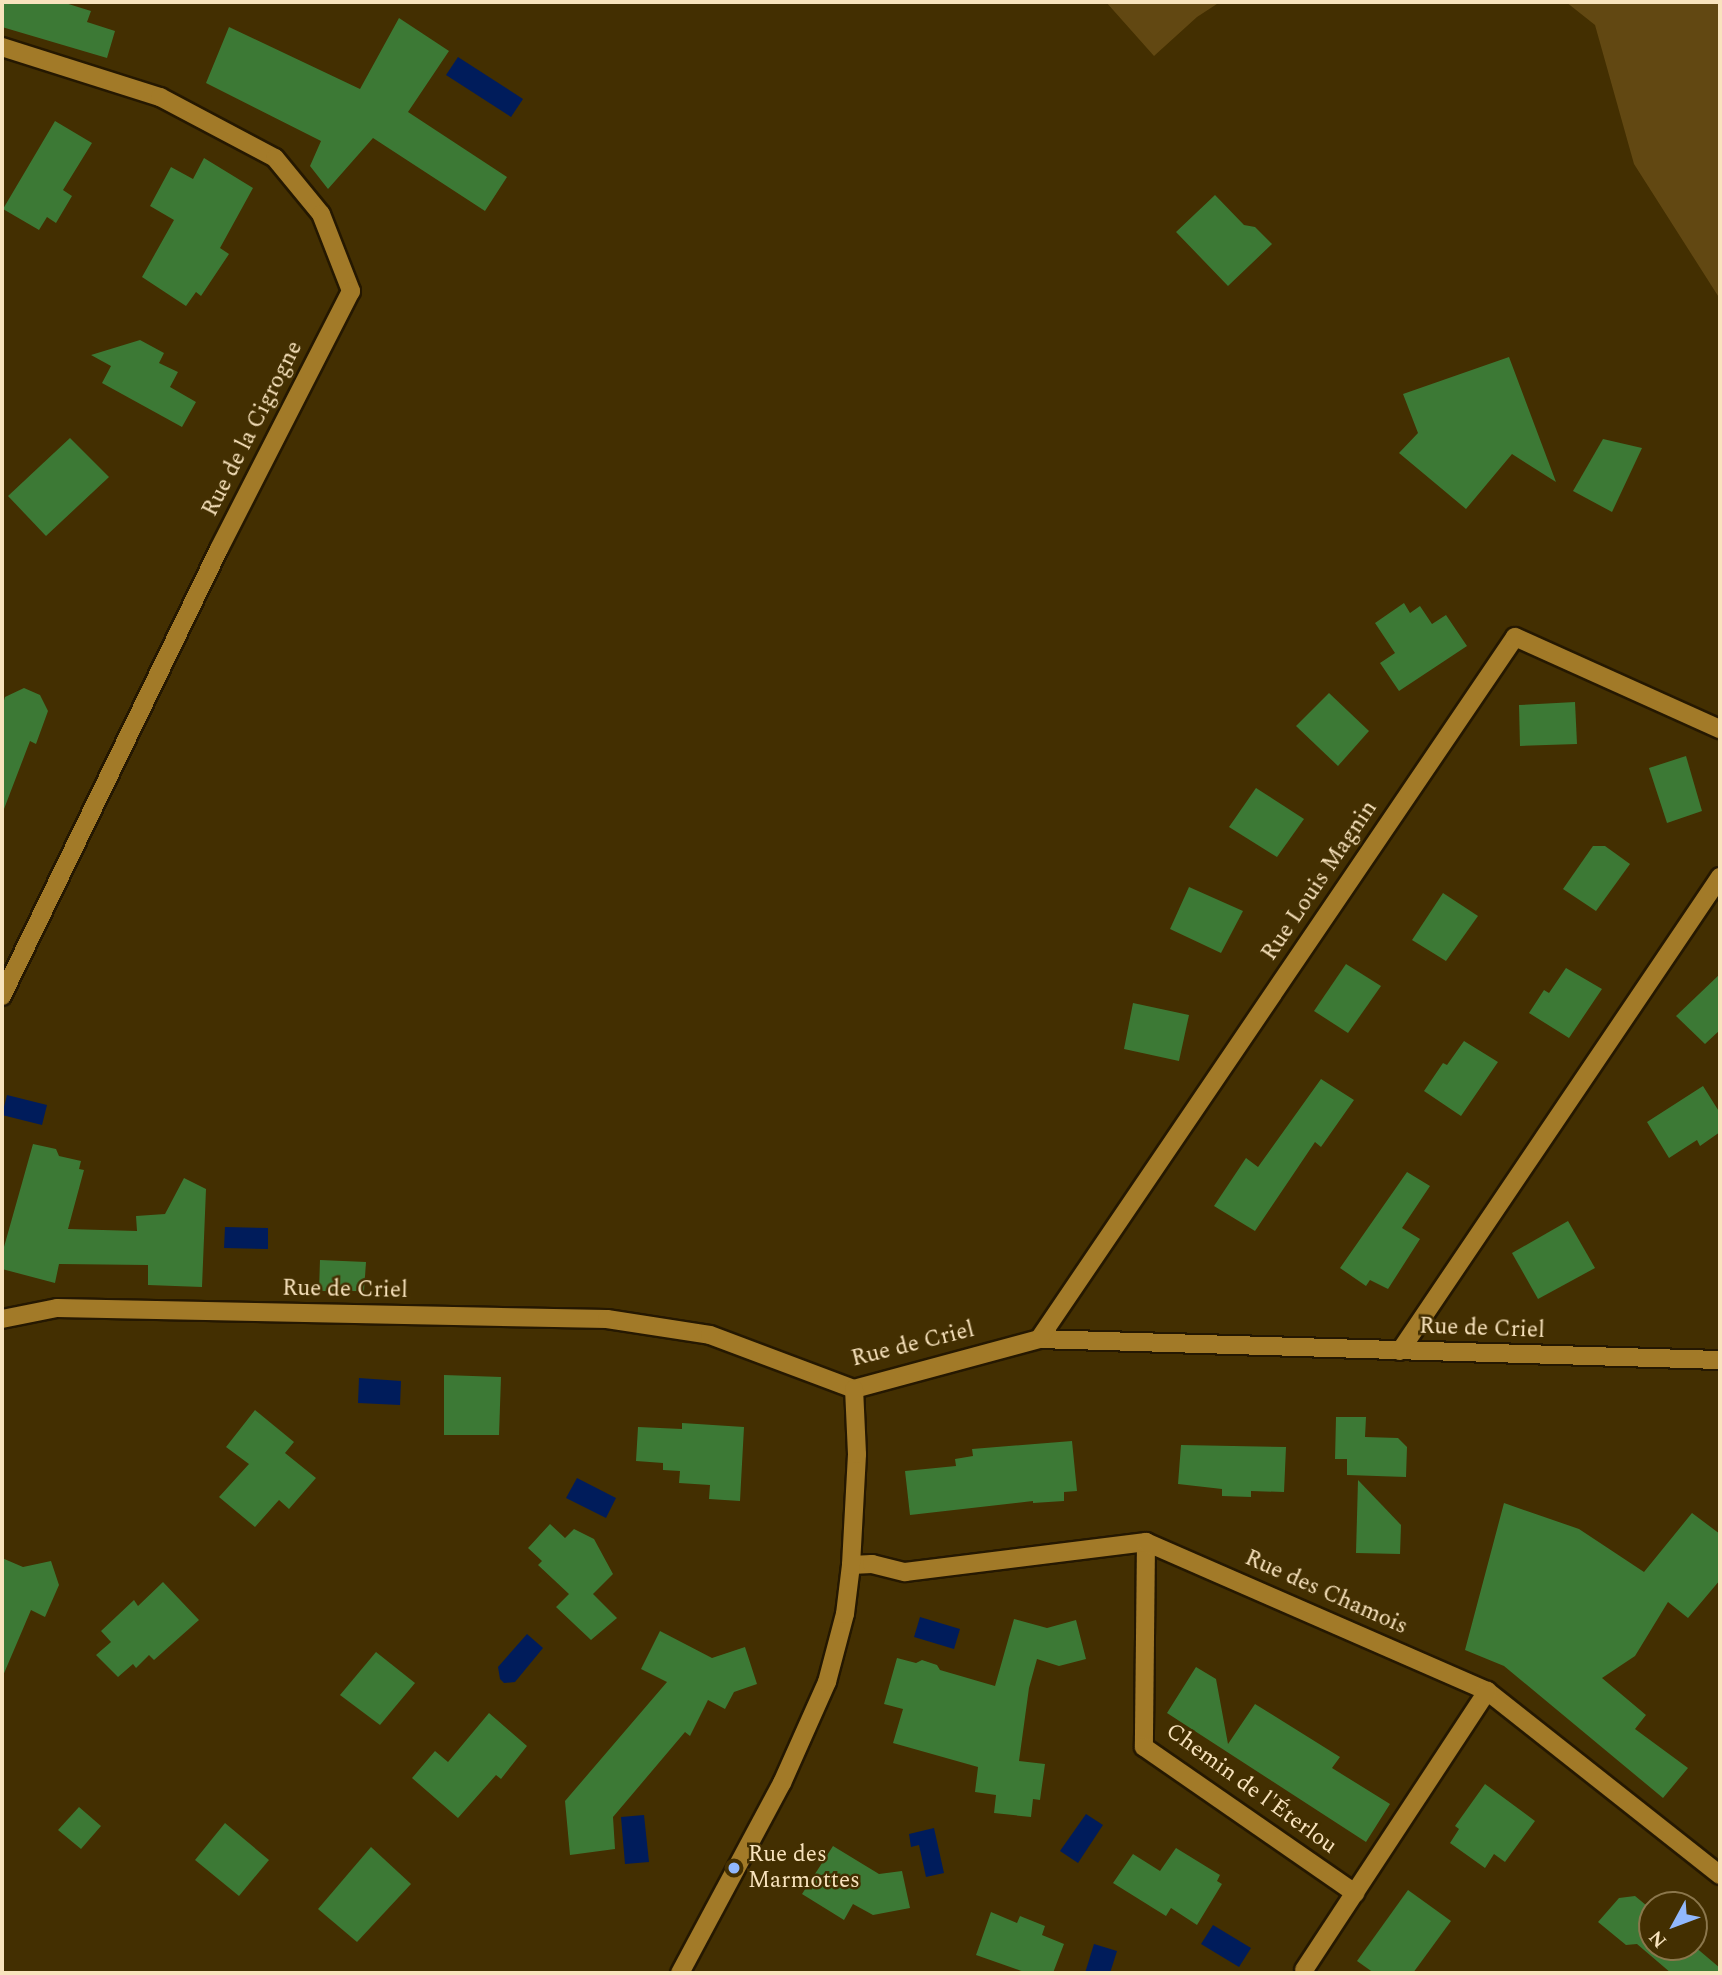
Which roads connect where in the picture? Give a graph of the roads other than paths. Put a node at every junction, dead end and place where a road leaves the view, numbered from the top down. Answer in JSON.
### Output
{"nodes":[{"id":1,"x":2,"y":47,"type":"edge"},
{"id":2,"x":1720,"y":729,"type":"edge"},
{"id":3,"x":1720,"y":877,"type":"edge"},
{"id":4,"x":2,"y":996,"type":"edge"},
{"id":5,"x":2,"y":1319,"type":"edge"},
{"id":6,"x":1039,"y":1339,"type":"junction"},
{"id":7,"x":1400,"y":1351,"type":"junction"},
{"id":8,"x":1720,"y":1360,"type":"edge"},
{"id":9,"x":853,"y":1389,"type":"junction"},
{"id":10,"x":1146,"y":1542,"type":"junction"},
{"id":11,"x":851,"y":1565,"type":"junction"},
{"id":12,"x":1488,"y":1691,"type":"junction"},
{"id":13,"x":1720,"y":1875,"type":"edge"},
{"id":14,"x":1355,"y":1893,"type":"junction"},
{"id":15,"x":1304,"y":1970,"type":"dead end"},
{"id":16,"x":680,"y":1973,"type":"edge"}],
"edges":[{"from":1,"to":4,"type":"street","name":"Rue de la Cigrogne"},
{"from":2,"to":6,"type":"street","name":"Rue Louis Magnin"},
{"from":3,"to":7,"type":"street"},
{"from":5,"to":9,"type":"street","name":"Rue de Criel"},
{"from":6,"to":7,"type":"street","name":"Rue de Criel"},
{"from":6,"to":9,"type":"street","name":"Rue de Criel"},
{"from":7,"to":8,"type":"street","name":"Rue de Criel"},
{"from":9,"to":11,"type":"street"},
{"from":10,"to":11,"type":"street"},
{"from":10,"to":12,"type":"street","name":"Rue des Chamois"},
{"from":10,"to":14,"type":"street","name":"Chemin de l'Éterlou"},
{"from":11,"to":16,"type":"street"},
{"from":12,"to":13,"type":"street","name":"Rue des Chamois"},
{"from":12,"to":14,"type":"street"},
{"from":14,"to":15,"type":"street"}]}
